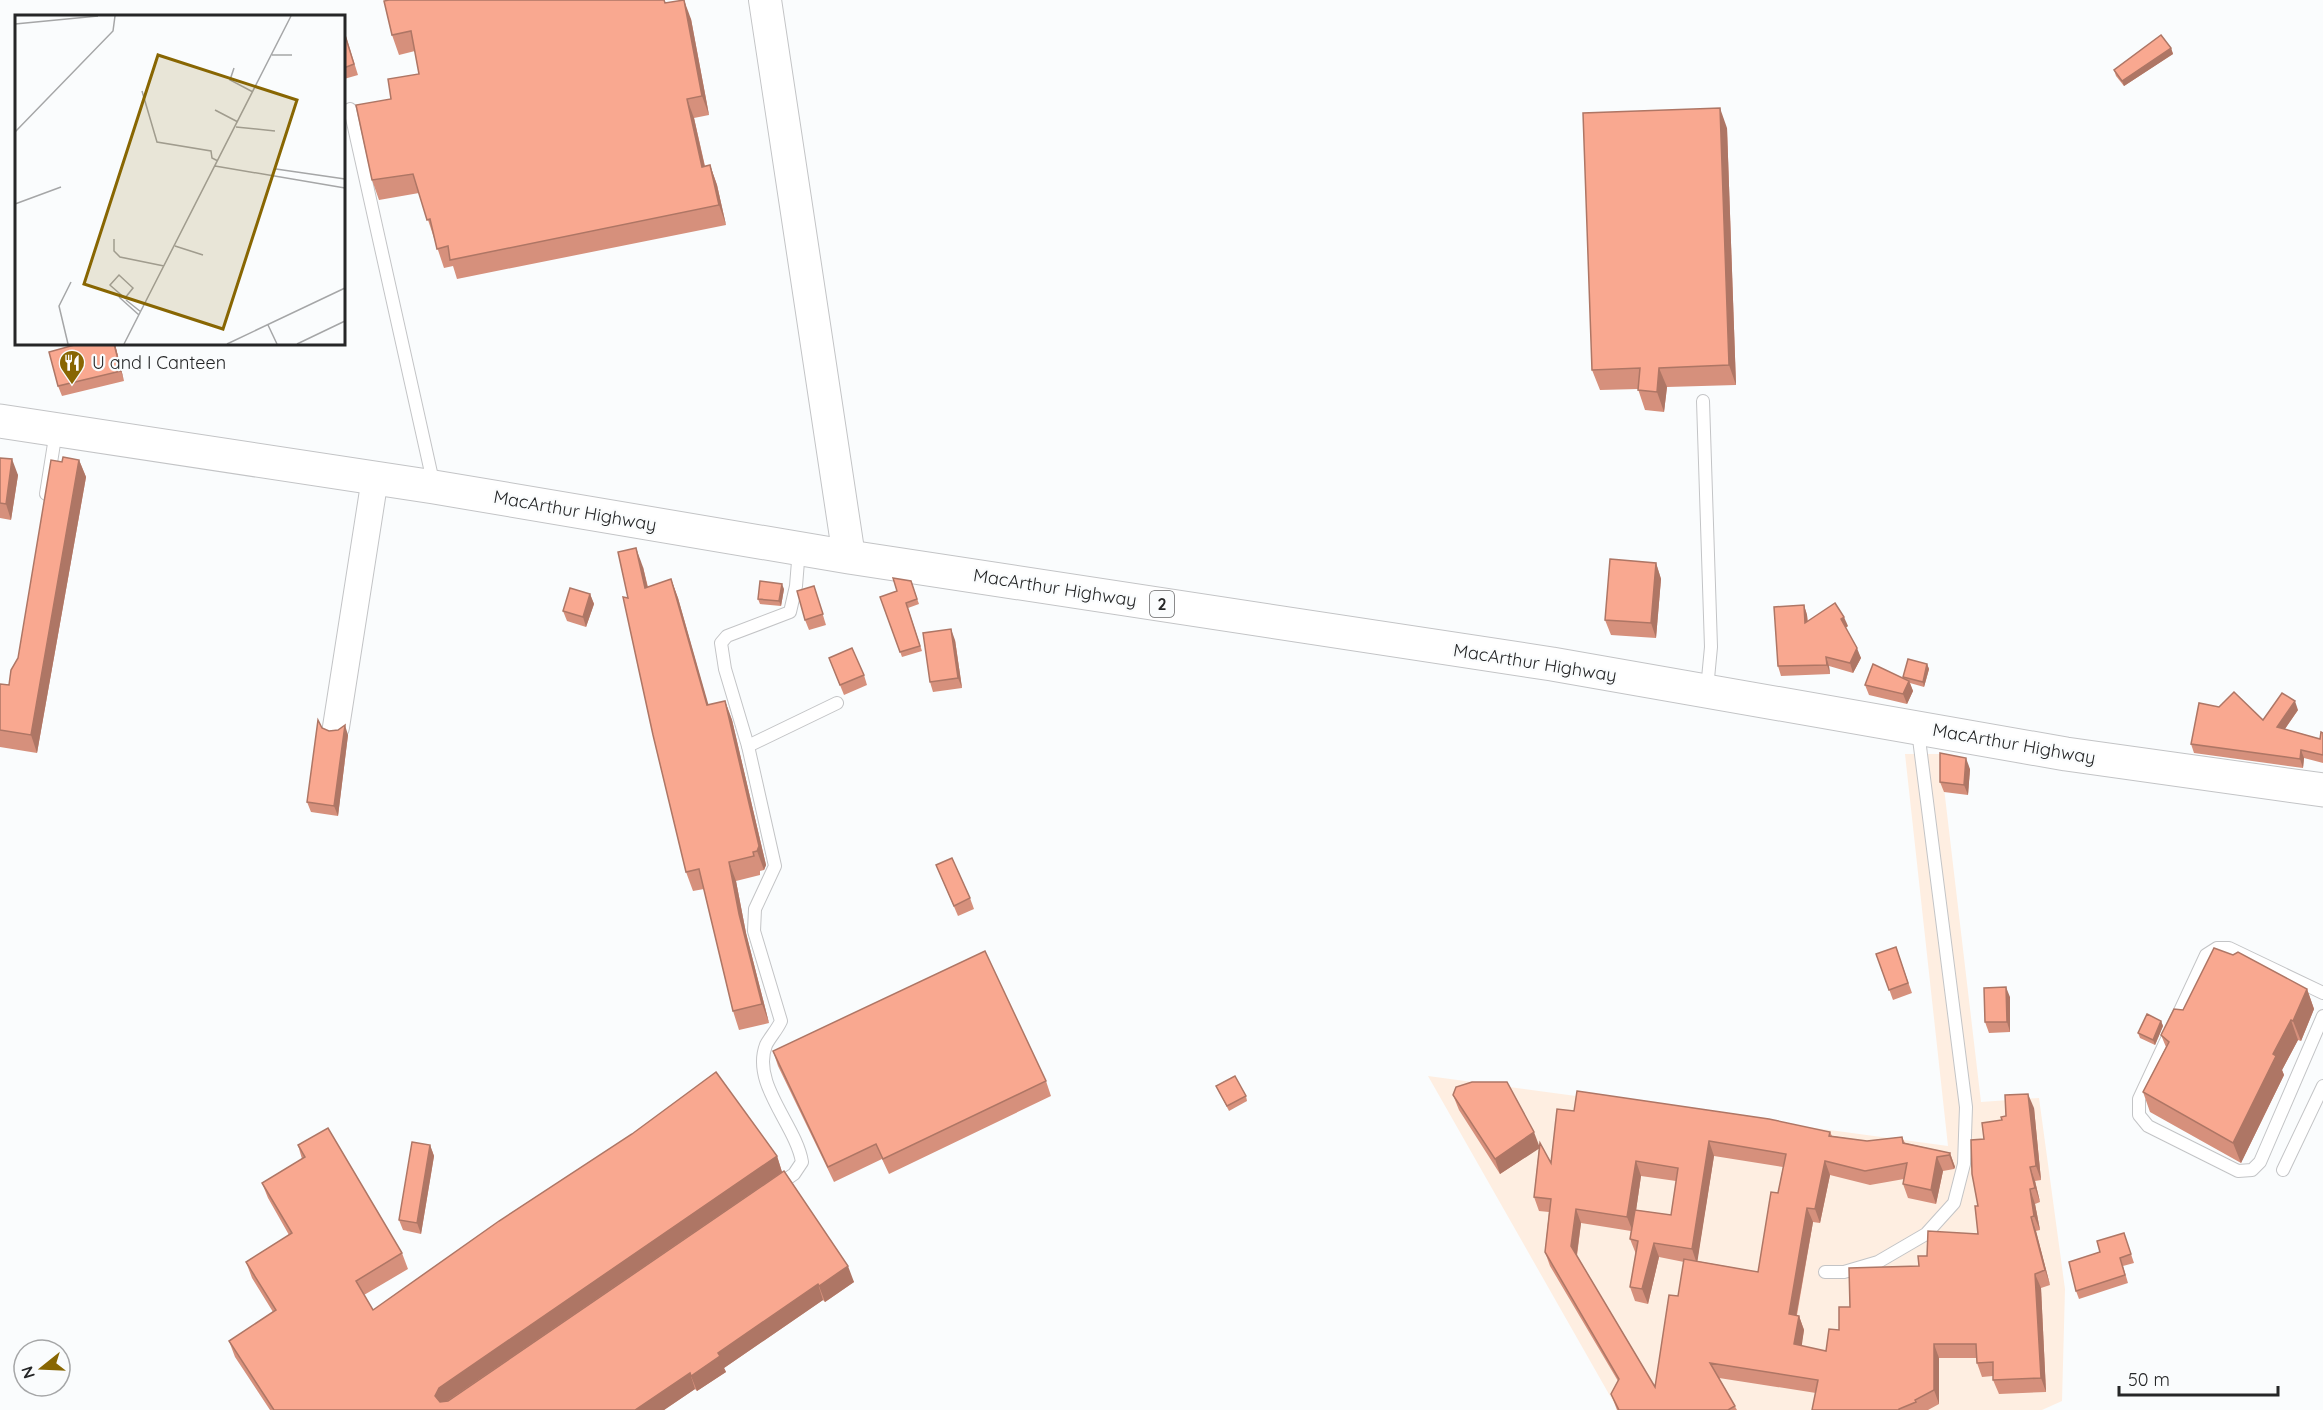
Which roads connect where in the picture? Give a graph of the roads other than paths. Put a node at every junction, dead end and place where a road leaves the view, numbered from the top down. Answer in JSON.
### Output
{"nodes":[{"id":1,"x":765,"y":0,"type":"edge"},
{"id":2,"x":350,"y":110,"type":"dead end"},
{"id":3,"x":1703,"y":402,"type":"dead end"},
{"id":4,"x":0,"y":421,"type":"edge"},
{"id":5,"x":56,"y":430,"type":"junction"},
{"id":6,"x":375,"y":478,"type":"junction"},
{"id":7,"x":434,"y":487,"type":"junction"},
{"id":8,"x":43,"y":512,"type":"edge"},
{"id":9,"x":799,"y":548,"type":"junction"},
{"id":10,"x":849,"y":557,"type":"junction"},
{"id":11,"x":1707,"y":691,"type":"junction"},
{"id":12,"x":837,"y":703,"type":"dead end"},
{"id":13,"x":1917,"y":726,"type":"junction"},
{"id":14,"x":336,"y":728,"type":"edge"},
{"id":15,"x":748,"y":746,"type":"junction"},
{"id":16,"x":2323,"y":790,"type":"edge"},
{"id":17,"x":2323,"y":993,"type":"edge"},
{"id":18,"x":2323,"y":1016,"type":"edge"},
{"id":19,"x":2323,"y":1086,"type":"edge"},
{"id":20,"x":2283,"y":1170,"type":"dead end"},
{"id":21,"x":765,"y":1194,"type":"edge"},
{"id":22,"x":1824,"y":1272,"type":"dead end"}],
"edges":[{"from":1,"to":10,"type":"street"},
{"from":2,"to":7,"type":"lane"},
{"from":3,"to":11,"type":"lane"},
{"from":4,"to":5,"type":"highway","name":"MacArthur Highway","number":"2"},
{"from":5,"to":6,"type":"highway","name":"MacArthur Highway","number":"2"},
{"from":5,"to":8,"type":"lane"},
{"from":6,"to":7,"type":"highway","name":"MacArthur Highway","number":"2"},
{"from":6,"to":14,"type":"street"},
{"from":7,"to":9,"type":"highway","name":"MacArthur Highway","number":"2"},
{"from":9,"to":10,"type":"highway","name":"MacArthur Highway","number":"2"},
{"from":9,"to":15,"type":"lane"},
{"from":10,"to":11,"type":"highway","name":"MacArthur Highway","number":"2"},
{"from":11,"to":13,"type":"highway","name":"MacArthur Highway","number":"2"},
{"from":12,"to":15,"type":"lane"},
{"from":13,"to":16,"type":"highway","name":"MacArthur Highway","number":"2"},
{"from":13,"to":22,"type":"lane"},
{"from":15,"to":21,"type":"lane"},
{"from":17,"to":18,"type":"lane"},
{"from":19,"to":20,"type":"lane"}]}
